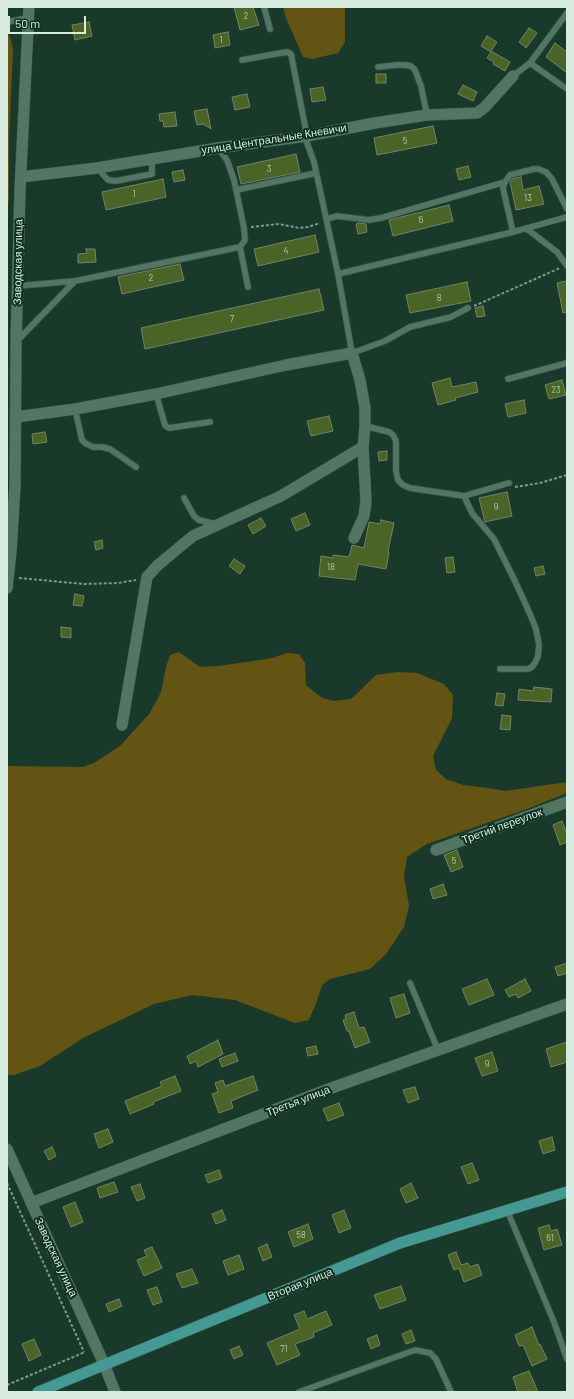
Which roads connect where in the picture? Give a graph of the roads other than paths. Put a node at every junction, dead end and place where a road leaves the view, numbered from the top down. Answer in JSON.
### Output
{"nodes":[{"id":1,"x":264,"y":7,"type":"edge"},
{"id":2,"x":28,"y":13,"type":"edge"},
{"id":3,"x":567,"y":13,"type":"edge"},
{"id":4,"x":7,"y":22,"type":"edge"},
{"id":5,"x":270,"y":29,"type":"dead end"},
{"id":6,"x":242,"y":60,"type":"dead end"},
{"id":7,"x":530,"y":63,"type":"junction"},
{"id":8,"x":378,"y":68,"type":"dead end"},
{"id":9,"x":513,"y":76,"type":"joint"},
{"id":10,"x":567,"y":89,"type":"edge"},
{"id":11,"x":427,"y":115,"type":"junction"},
{"id":12,"x":308,"y":136,"type":"junction"},
{"id":13,"x":218,"y":148,"type":"junction"},
{"id":14,"x":152,"y":158,"type":"junction"},
{"id":15,"x":97,"y":168,"type":"junction"},
{"id":16,"x":316,"y":172,"type":"junction"},
{"id":17,"x":20,"y":177,"type":"junction"},
{"id":18,"x":504,"y":182,"type":"junction"},
{"id":19,"x":236,"y":190,"type":"junction"},
{"id":20,"x":567,"y":208,"type":"edge"},
{"id":21,"x":567,"y":217,"type":"edge"},
{"id":22,"x":327,"y":219,"type":"junction"},
{"id":23,"x":527,"y":229,"type":"junction"},
{"id":24,"x":513,"y":232,"type":"junction"},
{"id":25,"x":240,"y":247,"type":"junction"},
{"id":26,"x":567,"y":266,"type":"edge"},
{"id":27,"x":338,"y":274,"type":"junction"},
{"id":28,"x":75,"y":281,"type":"junction"},
{"id":29,"x":17,"y":286,"type":"junction"},
{"id":30,"x":248,"y":287,"type":"dead end"},
{"id":31,"x":468,"y":308,"type":"road end"},
{"id":32,"x":16,"y":342,"type":"junction"},
{"id":33,"x":352,"y":353,"type":"junction"},
{"id":34,"x":567,"y":363,"type":"edge"},
{"id":35,"x":508,"y":379,"type":"dead end"},
{"id":36,"x":156,"y":394,"type":"junction"},
{"id":37,"x":75,"y":409,"type":"junction"},
{"id":38,"x":16,"y":417,"type":"junction"},
{"id":39,"x":210,"y":422,"type":"dead end"},
{"id":40,"x":365,"y":426,"type":"junction"},
{"id":41,"x":363,"y":447,"type":"junction"},
{"id":42,"x":136,"y":467,"type":"dead end"},
{"id":43,"x":509,"y":483,"type":"road end"},
{"id":44,"x":464,"y":496,"type":"junction"},
{"id":45,"x":184,"y":498,"type":"dead end"},
{"id":46,"x":217,"y":524,"type":"junction"},
{"id":47,"x":354,"y":538,"type":"dead end"},
{"id":48,"x":7,"y":588,"type":"edge"},
{"id":49,"x":500,"y":669,"type":"dead end"},
{"id":50,"x":122,"y":725,"type":"dead end"},
{"id":51,"x":567,"y":802,"type":"edge"},
{"id":52,"x":436,"y":850,"type":"dead end"},
{"id":53,"x":410,"y":983,"type":"dead end"},
{"id":54,"x":567,"y":1004,"type":"edge"},
{"id":55,"x":438,"y":1051,"type":"junction"},
{"id":56,"x":7,"y":1149,"type":"edge"},
{"id":57,"x":567,"y":1192,"type":"edge"},
{"id":58,"x":31,"y":1203,"type":"junction"},
{"id":59,"x":507,"y":1210,"type":"junction"},
{"id":60,"x":567,"y":1359,"type":"edge"},
{"id":61,"x":104,"y":1364,"type":"junction"},
{"id":62,"x":38,"y":1392,"type":"edge"},
{"id":63,"x":115,"y":1392,"type":"edge"},
{"id":64,"x":299,"y":1392,"type":"edge"},
{"id":65,"x":451,"y":1392,"type":"edge"}],
"edges":[{"from":1,"to":5,"type":"lane"},
{"from":2,"to":4,"type":"lane"},
{"from":2,"to":17,"type":"street","name":"Заводская улица"},
{"from":3,"to":7,"type":"lane"},
{"from":6,"to":12,"type":"lane"},
{"from":7,"to":9,"type":"lane"},
{"from":7,"to":10,"type":"lane"},
{"from":8,"to":11,"type":"lane"},
{"from":9,"to":11,"type":"street","name":"улица Центральные Кневичи"},
{"from":11,"to":12,"type":"street","name":"улица Центральные Кневичи"},
{"from":12,"to":13,"type":"street","name":"улица Центральные Кневичи"},
{"from":12,"to":16,"type":"lane"},
{"from":13,"to":14,"type":"street","name":"улица Центральные Кневичи"},
{"from":13,"to":19,"type":"lane"},
{"from":14,"to":15,"type":"street","name":"улица Центральные Кневичи"},
{"from":14,"to":15,"type":"lane"},
{"from":15,"to":17,"type":"street","name":"улица Центральные Кневичи"},
{"from":16,"to":19,"type":"lane"},
{"from":16,"to":22,"type":"lane"},
{"from":17,"to":29,"type":"street","name":"Заводская улица"},
{"from":18,"to":20,"type":"lane"},
{"from":18,"to":22,"type":"lane"},
{"from":18,"to":24,"type":"lane"},
{"from":19,"to":25,"type":"lane"},
{"from":21,"to":23,"type":"lane"},
{"from":22,"to":27,"type":"lane"},
{"from":23,"to":24,"type":"lane"},
{"from":23,"to":26,"type":"lane"},
{"from":24,"to":27,"type":"lane"},
{"from":25,"to":28,"type":"lane"},
{"from":25,"to":30,"type":"lane"},
{"from":27,"to":33,"type":"lane"},
{"from":28,"to":29,"type":"lane"},
{"from":28,"to":32,"type":"lane"},
{"from":29,"to":32,"type":"street","name":"Заводская улица"},
{"from":31,"to":33,"type":"lane"},
{"from":32,"to":38,"type":"street","name":"Заводская улица"},
{"from":33,"to":36,"type":"street"},
{"from":33,"to":40,"type":"street"},
{"from":34,"to":35,"type":"lane"},
{"from":36,"to":37,"type":"street"},
{"from":36,"to":39,"type":"lane"},
{"from":37,"to":38,"type":"street"},
{"from":37,"to":42,"type":"lane"},
{"from":38,"to":48,"type":"street","name":"Заводская улица"},
{"from":40,"to":41,"type":"street"},
{"from":40,"to":44,"type":"lane"},
{"from":41,"to":46,"type":"street"},
{"from":41,"to":47,"type":"street"},
{"from":43,"to":44,"type":"lane"},
{"from":44,"to":49,"type":"lane"},
{"from":45,"to":46,"type":"lane"},
{"from":46,"to":50,"type":"street"},
{"from":51,"to":52,"type":"street","name":"Третий переулок"},
{"from":53,"to":55,"type":"lane"},
{"from":54,"to":55,"type":"street","name":"Третья улица"},
{"from":55,"to":58,"type":"street","name":"Третья улица"},
{"from":56,"to":58,"type":"street","name":"Заводская улица"},
{"from":57,"to":59,"type":"main road","name":"Вторая улица"},
{"from":58,"to":61,"type":"street","name":"Заводская улица"},
{"from":59,"to":60,"type":"lane"},
{"from":59,"to":61,"type":"main road","name":"Вторая улица"},
{"from":61,"to":62,"type":"main road","name":"Вторая улица"},
{"from":61,"to":63,"type":"street","name":"Заводская улица"},
{"from":64,"to":65,"type":"lane"}]}
